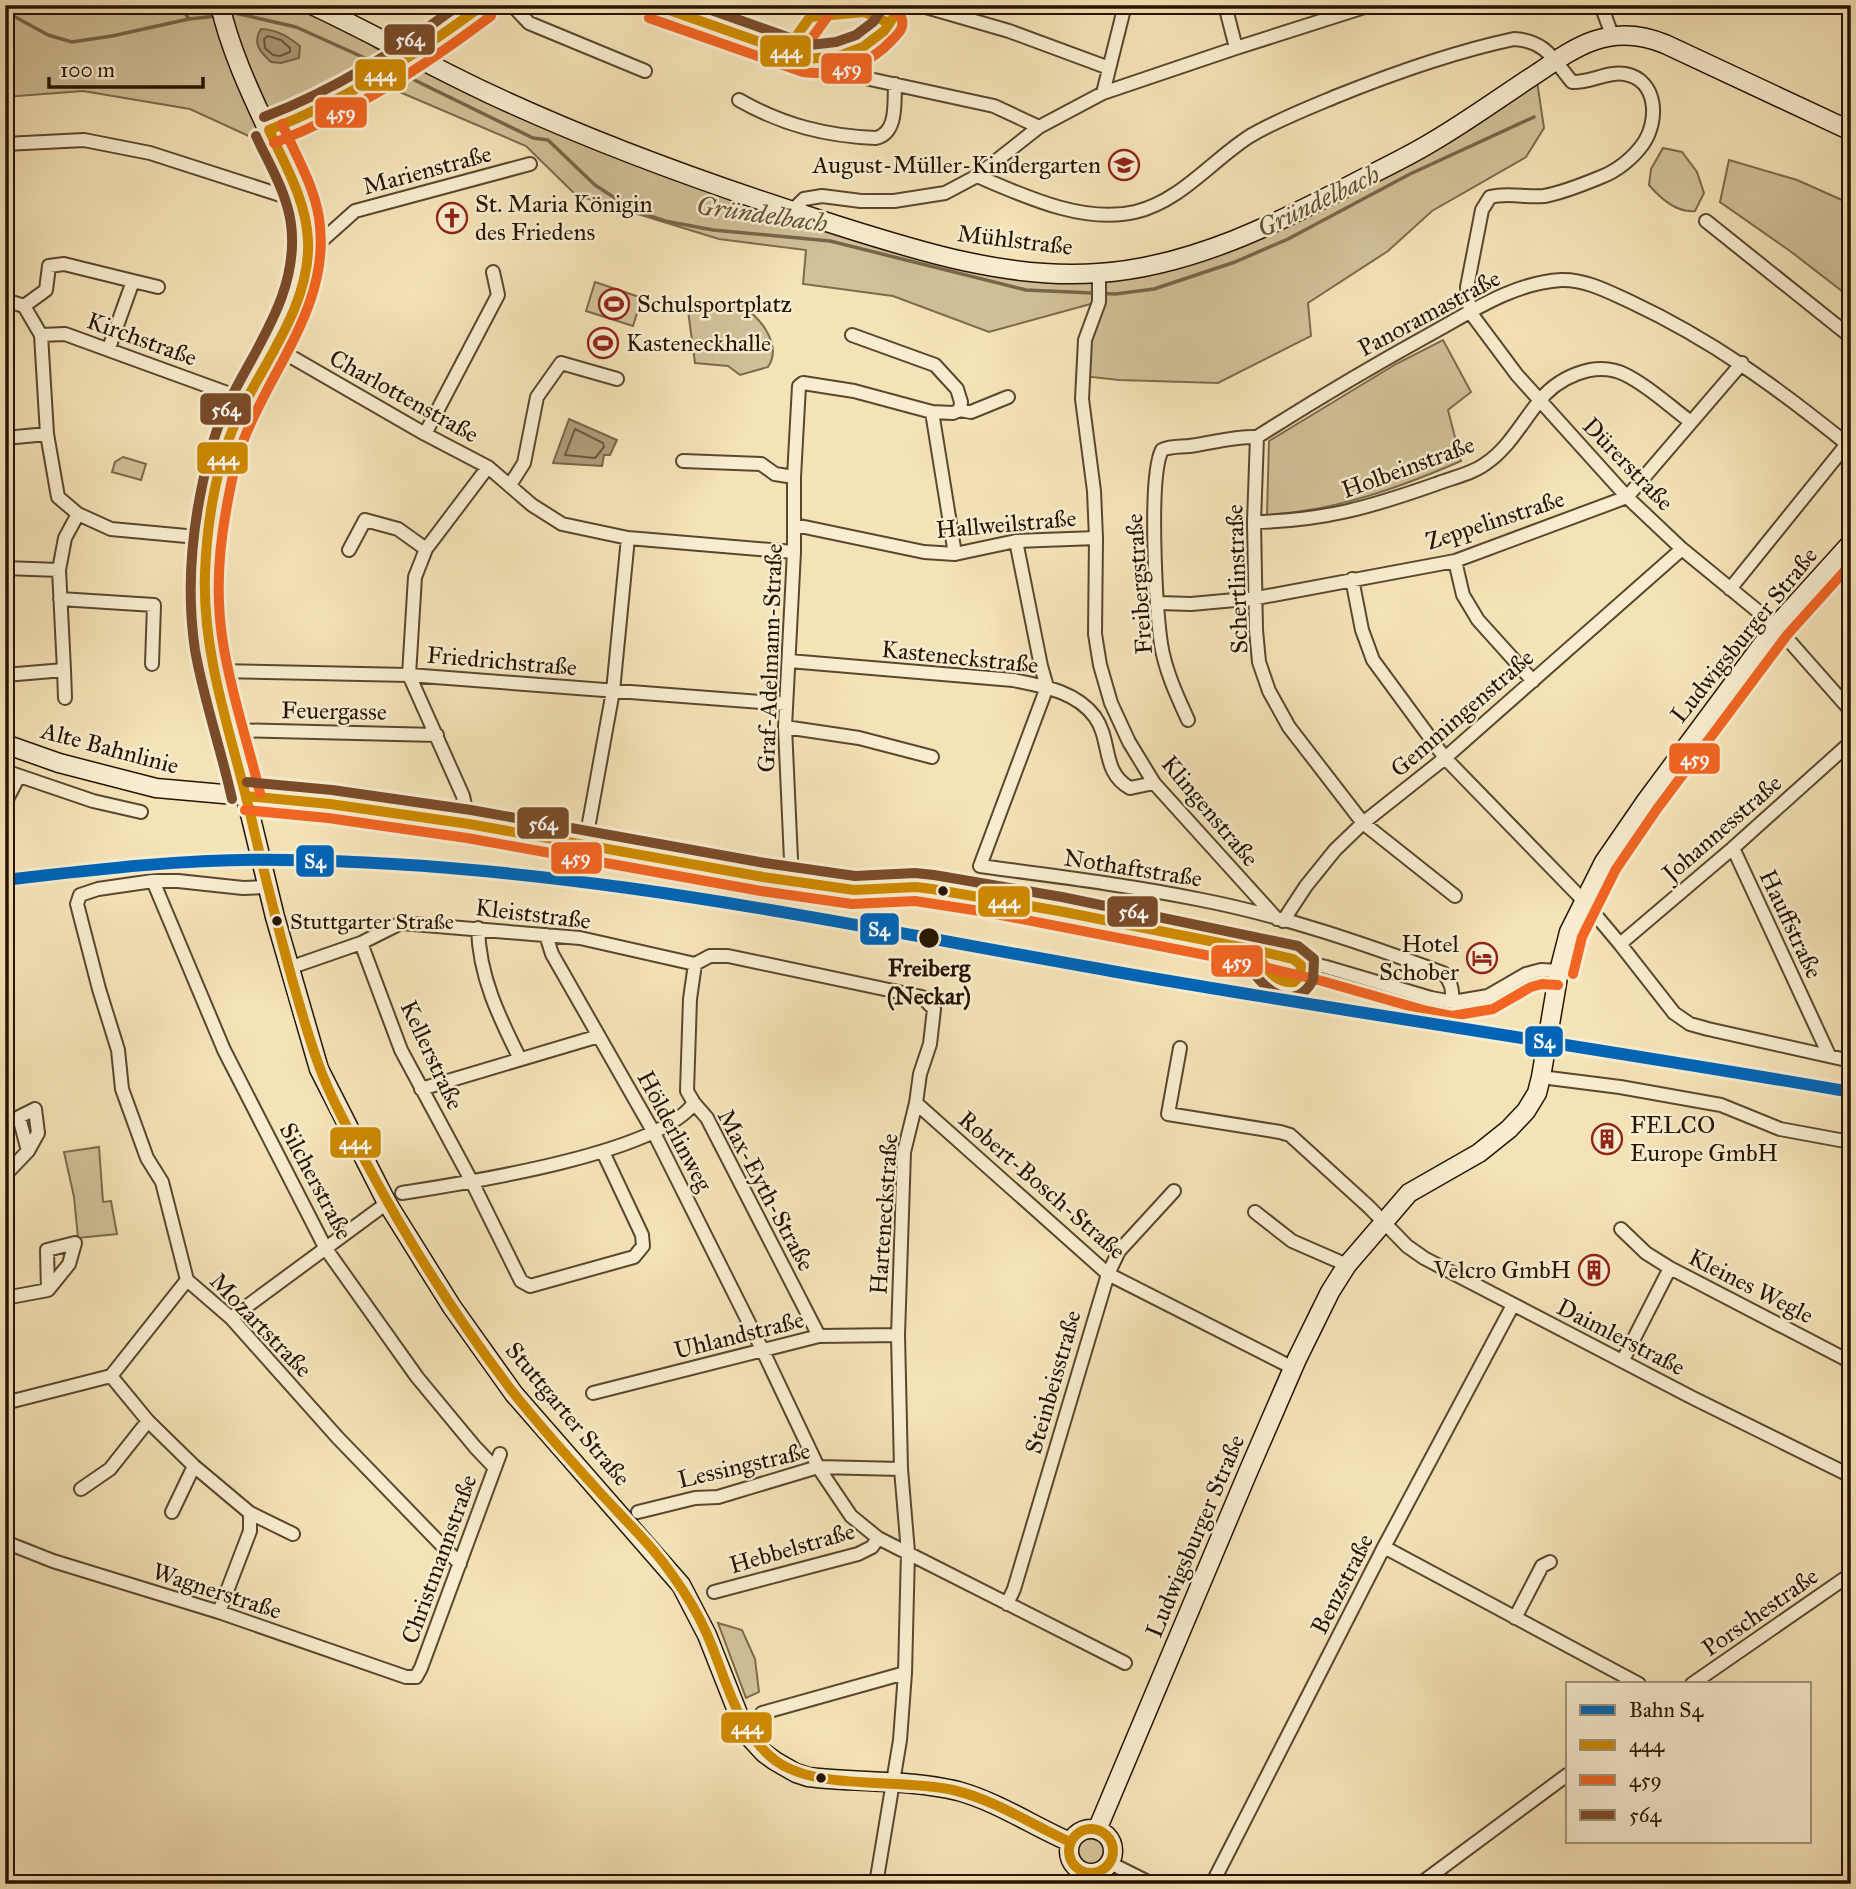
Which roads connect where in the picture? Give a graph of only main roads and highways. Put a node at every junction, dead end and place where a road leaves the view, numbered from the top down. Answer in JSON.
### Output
{"nodes":[{"id":1,"x":12,"y":5,"type":"edge"},
{"id":2,"x":312,"y":5,"type":"edge"},
{"id":3,"x":5,"y":8,"type":"edge"},
{"id":4,"x":221,"y":11,"type":"edge"},
{"id":5,"x":1851,"y":131,"type":"edge"},
{"id":6,"x":1851,"y":543,"type":"edge"},
{"id":7,"x":5,"y":744,"type":"edge"},
{"id":8,"x":246,"y":796,"type":"junction"},
{"id":9,"x":1097,"y":1830,"type":"junction"},
{"id":10,"x":1070,"y":1842,"type":"junction"},
{"id":11,"x":1074,"y":1877,"type":"edge"}],
"edges":[{"from":1,"to":3,"type":"main road"},
{"from":2,"to":5,"type":"main road","name":"Mühlstraße"},
{"from":4,"to":8,"type":"main road","name":"Stuttgarter Straße"},
{"from":6,"to":9,"type":"main road","name":"Ludwigsburger Straße"},
{"from":7,"to":8,"type":"main road","name":"Alte Bahnlinie"},
{"from":8,"to":10,"type":"main road","name":"Stuttgarter Straße"},
{"from":9,"to":10,"type":"main road"},
{"from":9,"to":11,"type":"main road"},
{"from":10,"to":11,"type":"main road"}]}
